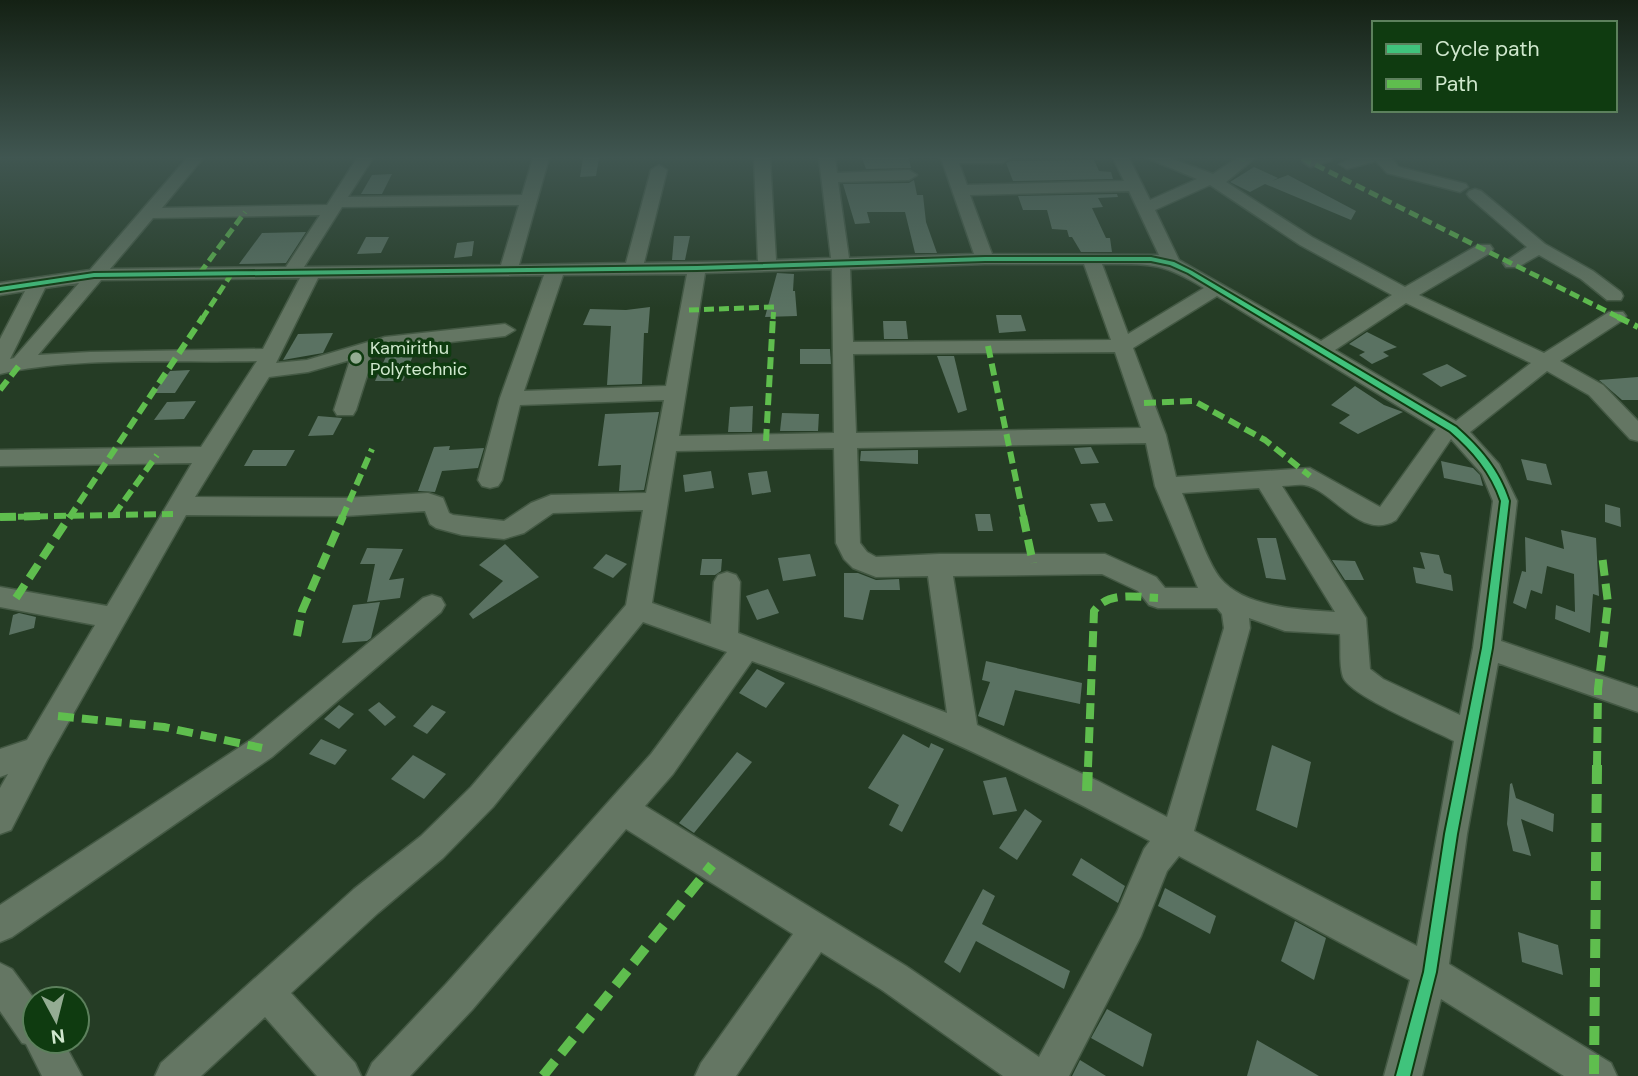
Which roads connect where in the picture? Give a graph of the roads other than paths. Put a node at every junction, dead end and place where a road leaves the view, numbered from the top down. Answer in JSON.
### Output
{"nodes":[{"id":1,"x":152,"y":208,"type":"edge"},
{"id":2,"x":275,"y":208,"type":"edge"},
{"id":3,"x":332,"y":208,"type":"edge"},
{"id":4,"x":527,"y":208,"type":"edge"},
{"id":5,"x":649,"y":208,"type":"edge"},
{"id":6,"x":764,"y":208,"type":"edge"},
{"id":7,"x":834,"y":208,"type":"edge"},
{"id":8,"x":966,"y":208,"type":"edge"},
{"id":9,"x":1146,"y":208,"type":"edge"},
{"id":10,"x":1255,"y":208,"type":"edge"},
{"id":11,"x":1489,"y":208,"type":"edge"},
{"id":12,"x":148,"y":213,"type":"junction"},
{"id":13,"x":1539,"y":248,"type":"junction"},
{"id":14,"x":1484,"y":249,"type":"dead end"},
{"id":15,"x":985,"y":259,"type":"junction"},
{"id":16,"x":1091,"y":259,"type":"junction"},
{"id":17,"x":1172,"y":263,"type":"junction"},
{"id":18,"x":1513,"y":263,"type":"dead end"},
{"id":19,"x":841,"y":265,"type":"junction"},
{"id":20,"x":767,"y":266,"type":"junction"},
{"id":21,"x":634,"y":267,"type":"junction"},
{"id":22,"x":556,"y":268,"type":"junction"},
{"id":23,"x":697,"y":268,"type":"junction"},
{"id":24,"x":509,"y":269,"type":"junction"},
{"id":25,"x":302,"y":272,"type":"junction"},
{"id":26,"x":94,"y":275,"type":"junction"},
{"id":27,"x":38,"y":283,"type":"junction"},
{"id":28,"x":1217,"y":288,"type":"junction"},
{"id":29,"x":0,"y":289,"type":"edge"},
{"id":30,"x":1405,"y":295,"type":"junction"},
{"id":31,"x":505,"y":330,"type":"dead end"},
{"id":32,"x":1123,"y":346,"type":"junction"},
{"id":33,"x":844,"y":348,"type":"junction"},
{"id":34,"x":358,"y":350,"type":"junction"},
{"id":35,"x":1321,"y":351,"type":"junction"},
{"id":36,"x":0,"y":359,"type":"edge"},
{"id":37,"x":1545,"y":362,"type":"junction"},
{"id":38,"x":21,"y":363,"type":"junction"},
{"id":39,"x":266,"y":363,"type":"junction"},
{"id":40,"x":0,"y":368,"type":"edge"},
{"id":41,"x":674,"y":393,"type":"junction"},
{"id":42,"x":511,"y":398,"type":"junction"},
{"id":43,"x":345,"y":410,"type":"dead end"},
{"id":44,"x":1453,"y":429,"type":"junction"},
{"id":45,"x":1638,"y":434,"type":"edge"},
{"id":46,"x":1155,"y":435,"type":"junction"},
{"id":47,"x":845,"y":441,"type":"junction"},
{"id":48,"x":667,"y":444,"type":"junction"},
{"id":49,"x":208,"y":455,"type":"junction"},
{"id":50,"x":0,"y":458,"type":"edge"},
{"id":51,"x":490,"y":480,"type":"dead end"},
{"id":52,"x":1266,"y":480,"type":"junction"},
{"id":53,"x":1167,"y":486,"type":"junction"},
{"id":54,"x":658,"y":501,"type":"junction"},
{"id":55,"x":179,"y":506,"type":"junction"},
{"id":56,"x":939,"y":564,"type":"junction"},
{"id":57,"x":727,"y":582,"type":"dead end"},
{"id":58,"x":0,"y":597,"type":"edge"},
{"id":59,"x":1227,"y":601,"type":"junction"},
{"id":60,"x":432,"y":605,"type":"dead end"},
{"id":61,"x":638,"y":609,"type":"junction"},
{"id":62,"x":115,"y":618,"type":"junction"},
{"id":63,"x":1341,"y":623,"type":"dead end"},
{"id":64,"x":735,"y":642,"type":"junction"},
{"id":65,"x":1487,"y":648,"type":"junction"},
{"id":66,"x":1638,"y":700,"type":"edge"},
{"id":67,"x":964,"y":733,"type":"junction"},
{"id":68,"x":1470,"y":734,"type":"junction"},
{"id":69,"x":37,"y":750,"type":"junction"},
{"id":70,"x":0,"y":763,"type":"edge"},
{"id":71,"x":623,"y":810,"type":"junction"},
{"id":72,"x":0,"y":819,"type":"edge"},
{"id":73,"x":1175,"y":837,"type":"junction"},
{"id":74,"x":0,"y":925,"type":"edge"},
{"id":75,"x":816,"y":931,"type":"junction"},
{"id":76,"x":1430,"y":972,"type":"junction"},
{"id":77,"x":0,"y":981,"type":"edge"},
{"id":78,"x":267,"y":993,"type":"junction"},
{"id":79,"x":21,"y":1010,"type":"edge"},
{"id":80,"x":51,"y":1055,"type":"edge"},
{"id":81,"x":63,"y":1076,"type":"edge"},
{"id":82,"x":174,"y":1076,"type":"edge"},
{"id":83,"x":342,"y":1076,"type":"edge"},
{"id":84,"x":385,"y":1076,"type":"edge"},
{"id":85,"x":714,"y":1076,"type":"edge"},
{"id":86,"x":1035,"y":1076,"type":"edge"},
{"id":87,"x":1049,"y":1076,"type":"edge"},
{"id":88,"x":1403,"y":1076,"type":"edge"},
{"id":89,"x":1598,"y":1076,"type":"edge"}],
"edges":[{"from":1,"to":12,"type":"street"},
{"from":2,"to":12,"type":"street"},
{"from":3,"to":25,"type":"street"},
{"from":4,"to":24,"type":"street"},
{"from":5,"to":21,"type":"street"},
{"from":6,"to":20,"type":"street"},
{"from":7,"to":19,"type":"street"},
{"from":8,"to":15,"type":"street"},
{"from":9,"to":17,"type":"street"},
{"from":10,"to":30,"type":"street"},
{"from":11,"to":13,"type":"street"},
{"from":12,"to":26,"type":"street"},
{"from":13,"to":18,"type":"street"},
{"from":13,"to":37,"type":"street"},
{"from":14,"to":30,"type":"street"},
{"from":15,"to":16,"type":"street"},
{"from":15,"to":19,"type":"street"},
{"from":16,"to":17,"type":"street"},
{"from":16,"to":32,"type":"street"},
{"from":17,"to":28,"type":"street"},
{"from":19,"to":20,"type":"street"},
{"from":19,"to":33,"type":"street"},
{"from":20,"to":23,"type":"street"},
{"from":21,"to":22,"type":"street"},
{"from":21,"to":23,"type":"street"},
{"from":22,"to":24,"type":"street"},
{"from":22,"to":42,"type":"street"},
{"from":23,"to":41,"type":"street"},
{"from":24,"to":25,"type":"street"},
{"from":25,"to":26,"type":"street"},
{"from":25,"to":39,"type":"street"},
{"from":26,"to":27,"type":"street"},
{"from":26,"to":38,"type":"street"},
{"from":27,"to":29,"type":"street"},
{"from":27,"to":36,"type":"street"},
{"from":28,"to":32,"type":"street"},
{"from":28,"to":35,"type":"street"},
{"from":30,"to":35,"type":"street"},
{"from":30,"to":37,"type":"street"},
{"from":31,"to":34,"type":"street"},
{"from":32,"to":33,"type":"street"},
{"from":32,"to":46,"type":"street"},
{"from":33,"to":47,"type":"street"},
{"from":34,"to":39,"type":"street"},
{"from":34,"to":43,"type":"street"},
{"from":35,"to":44,"type":"street"},
{"from":37,"to":44,"type":"street"},
{"from":37,"to":45,"type":"street"},
{"from":38,"to":39,"type":"street"},
{"from":38,"to":40,"type":"street"},
{"from":39,"to":49,"type":"street"},
{"from":41,"to":42,"type":"street"},
{"from":41,"to":48,"type":"street"},
{"from":42,"to":51,"type":"street"},
{"from":44,"to":52,"type":"street"},
{"from":44,"to":65,"type":"street"},
{"from":46,"to":47,"type":"street"},
{"from":46,"to":53,"type":"street"},
{"from":47,"to":48,"type":"street"},
{"from":47,"to":56,"type":"street"},
{"from":48,"to":54,"type":"street"},
{"from":49,"to":50,"type":"street"},
{"from":49,"to":55,"type":"street"},
{"from":52,"to":53,"type":"street"},
{"from":52,"to":68,"type":"street"},
{"from":53,"to":59,"type":"street"},
{"from":54,"to":55,"type":"street"},
{"from":54,"to":61,"type":"street"},
{"from":55,"to":62,"type":"street"},
{"from":56,"to":59,"type":"street"},
{"from":56,"to":67,"type":"street"},
{"from":57,"to":64,"type":"street"},
{"from":58,"to":62,"type":"street"},
{"from":59,"to":63,"type":"street"},
{"from":59,"to":73,"type":"street"},
{"from":60,"to":74,"type":"street"},
{"from":61,"to":64,"type":"street"},
{"from":61,"to":78,"type":"street"},
{"from":62,"to":69,"type":"street"},
{"from":64,"to":67,"type":"street"},
{"from":64,"to":71,"type":"street"},
{"from":65,"to":66,"type":"street"},
{"from":65,"to":68,"type":"street"},
{"from":67,"to":73,"type":"street"},
{"from":68,"to":76,"type":"street"},
{"from":69,"to":70,"type":"street"},
{"from":69,"to":72,"type":"street"},
{"from":71,"to":75,"type":"street"},
{"from":71,"to":84,"type":"street"},
{"from":73,"to":76,"type":"street"},
{"from":73,"to":87,"type":"street"},
{"from":75,"to":85,"type":"street"},
{"from":75,"to":86,"type":"street"},
{"from":76,"to":88,"type":"street"},
{"from":76,"to":89,"type":"street"},
{"from":77,"to":79,"type":"street"},
{"from":78,"to":82,"type":"street"},
{"from":78,"to":83,"type":"street"},
{"from":80,"to":81,"type":"street"}]}
